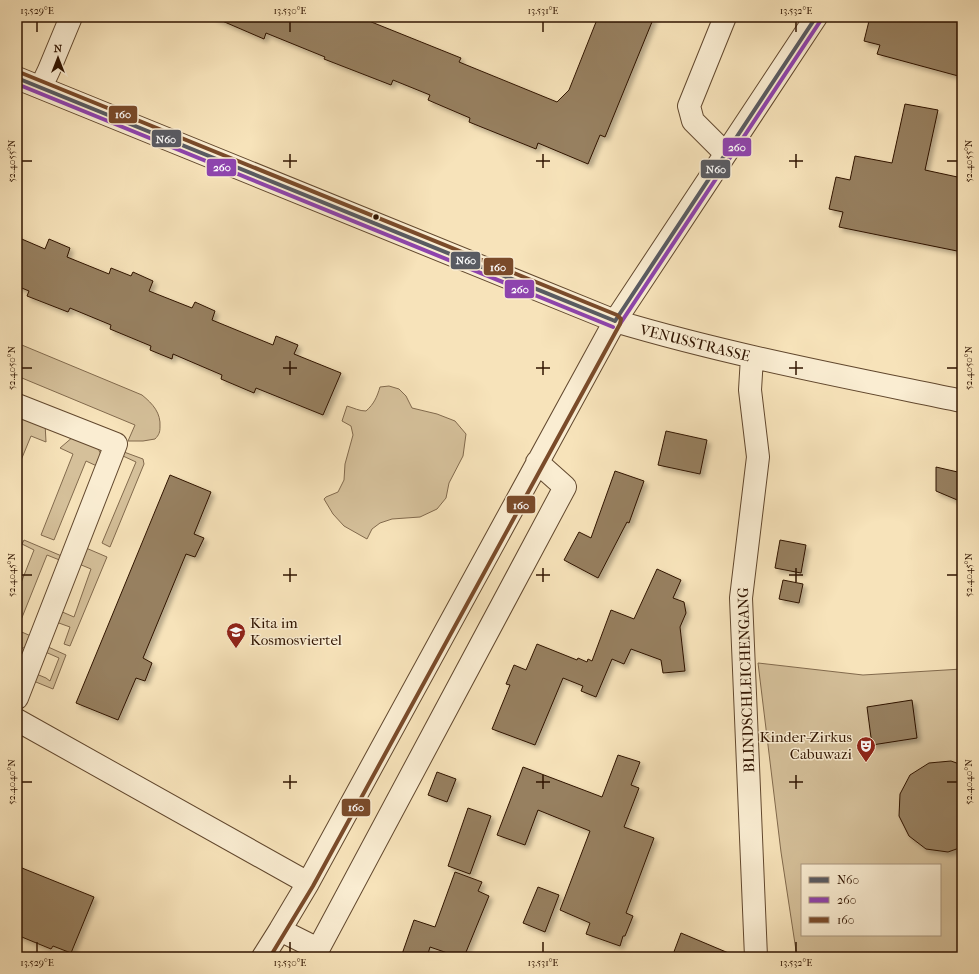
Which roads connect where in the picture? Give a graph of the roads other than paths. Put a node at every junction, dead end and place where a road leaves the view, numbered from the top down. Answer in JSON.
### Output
{"nodes":[{"id":1,"x":71,"y":17,"type":"edge"},
{"id":2,"x":725,"y":17,"type":"edge"},
{"id":3,"x":816,"y":17,"type":"edge"},
{"id":4,"x":17,"y":78,"type":"edge"},
{"id":5,"x":41,"y":87,"type":"junction"},
{"id":6,"x":725,"y":153,"type":"junction"},
{"id":7,"x":614,"y":321,"type":"junction"},
{"id":8,"x":752,"y":357,"type":"junction"},
{"id":9,"x":962,"y":401,"type":"edge"},
{"id":10,"x":17,"y":405,"type":"edge"},
{"id":11,"x":537,"y":462,"type":"junction"},
{"id":12,"x":17,"y":698,"type":"edge"},
{"id":13,"x":17,"y":720,"type":"edge"},
{"id":14,"x":308,"y":883,"type":"junction"},
{"id":15,"x":280,"y":930,"type":"junction"},
{"id":16,"x":316,"y":953,"type":"edge"},
{"id":17,"x":263,"y":957,"type":"edge"},
{"id":18,"x":756,"y":957,"type":"edge"}],
"edges":[{"from":1,"to":5,"type":"street"},
{"from":2,"to":6,"type":"street"},
{"from":3,"to":6,"type":"street"},
{"from":4,"to":5,"type":"street","name":"VENUSSTRASSE"},
{"from":5,"to":7,"type":"street","name":"VENUSSTRASSE"},
{"from":6,"to":7,"type":"street"},
{"from":7,"to":8,"type":"street","name":"VENUSSTRASSE"},
{"from":7,"to":11,"type":"street"},
{"from":8,"to":9,"type":"street","name":"VENUSSTRASSE"},
{"from":8,"to":18,"type":"street","name":"BLINDSCHLEICHENGANG"},
{"from":10,"to":12,"type":"street"},
{"from":11,"to":14,"type":"street"},
{"from":11,"to":16,"type":"street"},
{"from":13,"to":14,"type":"street"},
{"from":14,"to":15,"type":"street"},
{"from":15,"to":16,"type":"street"},
{"from":15,"to":17,"type":"street"}]}
